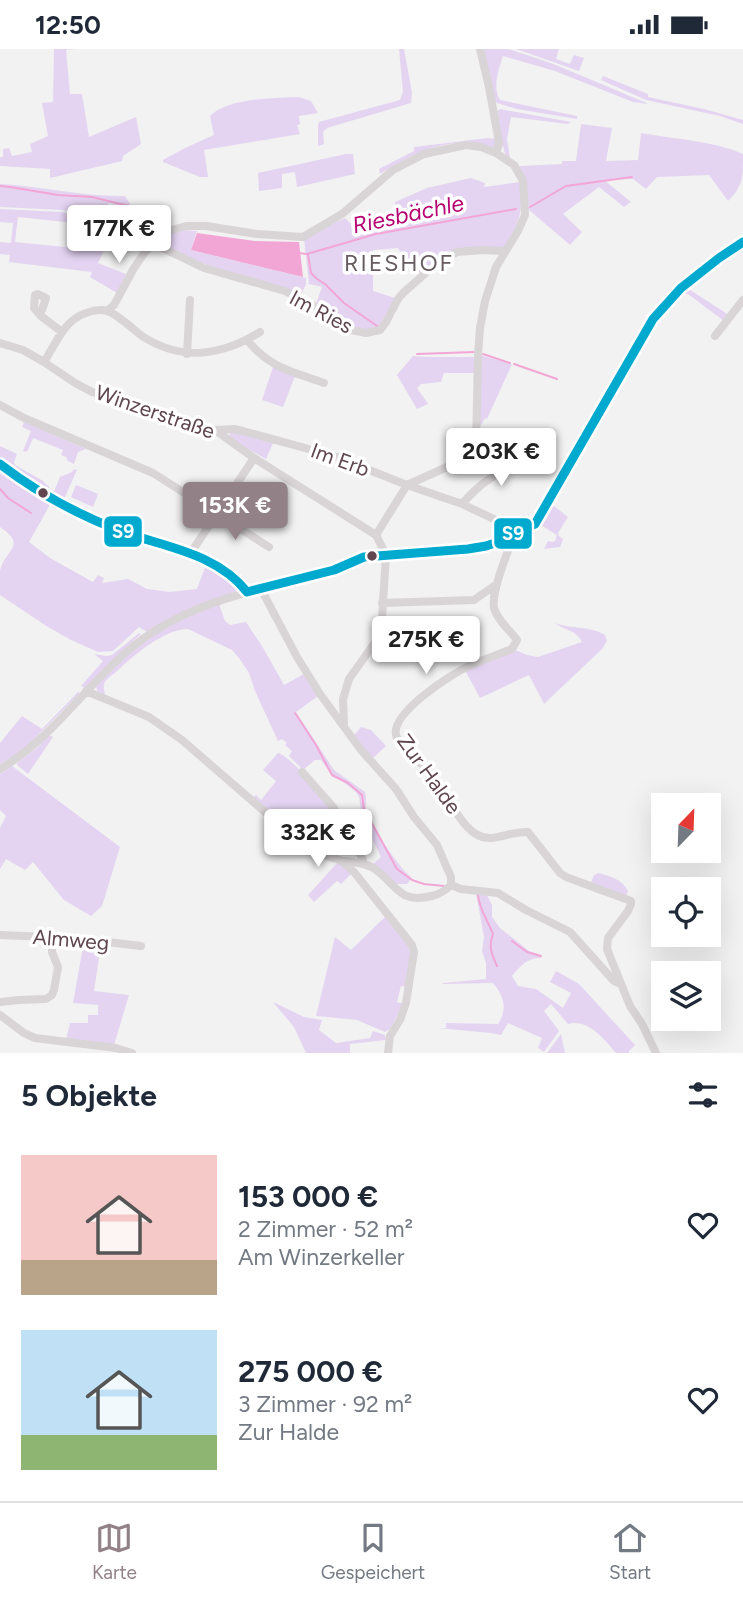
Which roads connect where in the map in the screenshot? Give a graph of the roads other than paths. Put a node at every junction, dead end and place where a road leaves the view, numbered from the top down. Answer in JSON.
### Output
{"nodes":[{"id":1,"x":480,"y":49,"type":"edge"},
{"id":2,"x":496,"y":153,"type":"junction"},
{"id":3,"x":743,"y":242,"type":"edge"},
{"id":4,"x":152,"y":243,"type":"junction"},
{"id":5,"x":505,"y":251,"type":"junction"},
{"id":6,"x":190,"y":300,"type":"dead end"},
{"id":7,"x":743,"y":300,"type":"edge"},
{"id":8,"x":107,"y":311,"type":"junction"},
{"id":9,"x":39,"y":312,"type":"dead end"},
{"id":10,"x":62,"y":332,"type":"junction"},
{"id":11,"x":260,"y":333,"type":"dead end"},
{"id":12,"x":715,"y":336,"type":"dead end"},
{"id":13,"x":247,"y":340,"type":"junction"},
{"id":14,"x":0,"y":342,"type":"edge"},
{"id":15,"x":187,"y":354,"type":"junction"},
{"id":16,"x":44,"y":362,"type":"junction"},
{"id":17,"x":324,"y":383,"type":"dead end"},
{"id":18,"x":0,"y":405,"type":"edge"},
{"id":19,"x":215,"y":430,"type":"junction"},
{"id":20,"x":521,"y":456,"type":"dead end"},
{"id":21,"x":254,"y":458,"type":"junction"},
{"id":22,"x":0,"y":464,"type":"edge"},
{"id":23,"x":407,"y":485,"type":"junction"},
{"id":24,"x":462,"y":504,"type":"junction"},
{"id":25,"x":217,"y":513,"type":"junction"},
{"id":26,"x":515,"y":532,"type":"junction"},
{"id":27,"x":376,"y":535,"type":"junction"},
{"id":28,"x":269,"y":547,"type":"dead end"},
{"id":29,"x":190,"y":554,"type":"junction"},
{"id":30,"x":386,"y":555,"type":"junction"},
{"id":31,"x":497,"y":584,"type":"junction"},
{"id":32,"x":261,"y":589,"type":"junction"},
{"id":33,"x":247,"y":592,"type":"junction"},
{"id":34,"x":382,"y":604,"type":"junction"},
{"id":35,"x":86,"y":691,"type":"junction"},
{"id":36,"x":344,"y":724,"type":"junction"},
{"id":37,"x":0,"y":769,"type":"edge"},
{"id":38,"x":302,"y":772,"type":"dead end"},
{"id":39,"x":340,"y":860,"type":"junction"},
{"id":40,"x":363,"y":864,"type":"junction"},
{"id":41,"x":354,"y":872,"type":"junction"},
{"id":42,"x":451,"y":885,"type":"junction"},
{"id":43,"x":0,"y":935,"type":"edge"},
{"id":44,"x":52,"y":937,"type":"junction"},
{"id":45,"x":141,"y":946,"type":"dead end"},
{"id":46,"x":621,"y":985,"type":"junction"},
{"id":47,"x":0,"y":1002,"type":"edge"},
{"id":48,"x":0,"y":1015,"type":"edge"},
{"id":49,"x":132,"y":1053,"type":"edge"},
{"id":50,"x":388,"y":1053,"type":"edge"},
{"id":51,"x":656,"y":1053,"type":"edge"}],
"edges":[{"from":1,"to":2,"type":"street"},
{"from":2,"to":4,"type":"street"},
{"from":2,"to":5,"type":"street"},
{"from":3,"to":26,"type":"street"},
{"from":4,"to":5,"type":"street","name":"Im Ries"},
{"from":4,"to":8,"type":"street"},
{"from":5,"to":23,"type":"street"},
{"from":6,"to":15,"type":"street"},
{"from":7,"to":12,"type":"street"},
{"from":8,"to":10,"type":"street"},
{"from":8,"to":15,"type":"street"},
{"from":9,"to":10,"type":"street"},
{"from":10,"to":16,"type":"street"},
{"from":11,"to":13,"type":"street"},
{"from":13,"to":15,"type":"street"},
{"from":13,"to":17,"type":"street"},
{"from":14,"to":16,"type":"street","name":"Winzerstraße"},
{"from":16,"to":19,"type":"street","name":"Winzerstraße"},
{"from":18,"to":25,"type":"street"},
{"from":19,"to":21,"type":"street","name":"Winzerstraße"},
{"from":19,"to":23,"type":"street","name":"Im Erb"},
{"from":20,"to":24,"type":"street"},
{"from":21,"to":25,"type":"street"},
{"from":21,"to":27,"type":"street","name":"Winzerstraße"},
{"from":22,"to":29,"type":"street"},
{"from":23,"to":24,"type":"street","name":"Im Erb"},
{"from":23,"to":27,"type":"street"},
{"from":24,"to":26,"type":"street","name":"Im Erb"},
{"from":25,"to":28,"type":"street"},
{"from":25,"to":29,"type":"street"},
{"from":26,"to":30,"type":"street"},
{"from":26,"to":31,"type":"street","name":"Zur Halde"},
{"from":27,"to":30,"type":"street"},
{"from":29,"to":33,"type":"street"},
{"from":30,"to":32,"type":"street"},
{"from":30,"to":34,"type":"street"},
{"from":31,"to":34,"type":"street"},
{"from":31,"to":46,"type":"street","name":"Zur Halde"},
{"from":32,"to":33,"type":"street"},
{"from":32,"to":36,"type":"street"},
{"from":33,"to":35,"type":"street"},
{"from":34,"to":36,"type":"street"},
{"from":35,"to":37,"type":"street"},
{"from":35,"to":39,"type":"street"},
{"from":36,"to":42,"type":"street"},
{"from":38,"to":40,"type":"street"},
{"from":39,"to":40,"type":"street"},
{"from":39,"to":41,"type":"street"},
{"from":40,"to":41,"type":"street"},
{"from":40,"to":42,"type":"street"},
{"from":41,"to":50,"type":"street"},
{"from":42,"to":46,"type":"street"},
{"from":43,"to":44,"type":"street","name":"Almweg"},
{"from":44,"to":45,"type":"street","name":"Almweg"},
{"from":44,"to":47,"type":"street"},
{"from":46,"to":51,"type":"street"},
{"from":48,"to":49,"type":"street"}]}
